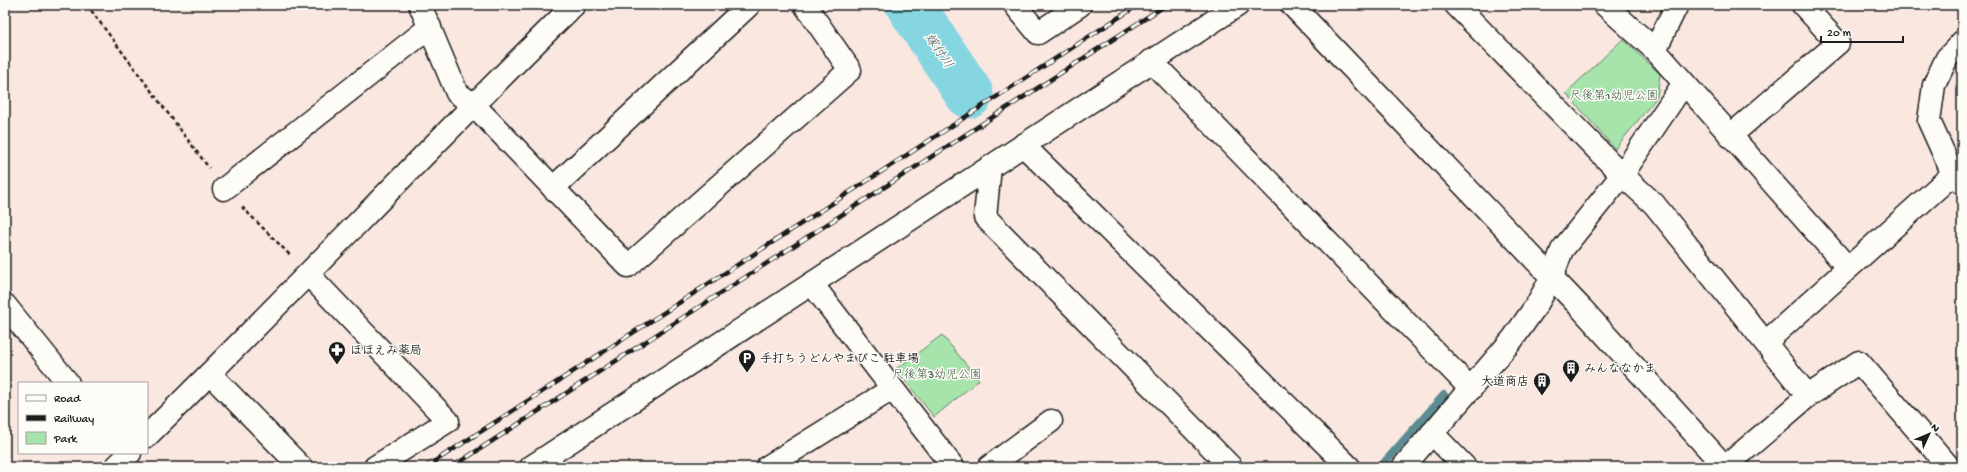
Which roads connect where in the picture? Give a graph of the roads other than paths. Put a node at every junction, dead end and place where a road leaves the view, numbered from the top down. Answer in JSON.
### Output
{"nodes":[{"id":1,"x":420,"y":5,"type":"edge"},
{"id":2,"x":574,"y":5,"type":"edge"},
{"id":3,"x":750,"y":5,"type":"edge"},
{"id":4,"x":805,"y":5,"type":"edge"},
{"id":5,"x":1015,"y":5,"type":"edge"},
{"id":6,"x":1080,"y":5,"type":"edge"},
{"id":7,"x":1238,"y":5,"type":"edge"},
{"id":8,"x":1292,"y":5,"type":"edge"},
{"id":9,"x":1456,"y":5,"type":"edge"},
{"id":10,"x":1605,"y":5,"type":"edge"},
{"id":11,"x":1677,"y":5,"type":"edge"},
{"id":12,"x":1803,"y":5,"type":"edge"},
{"id":13,"x":430,"y":27,"type":"junction"},
{"id":14,"x":1962,"y":42,"type":"edge"},
{"id":15,"x":1656,"y":50,"type":"junction"},
{"id":16,"x":1151,"y":61,"type":"junction"},
{"id":17,"x":1684,"y":83,"type":"junction"},
{"id":18,"x":473,"y":104,"type":"junction"},
{"id":19,"x":1730,"y":136,"type":"junction"},
{"id":20,"x":1023,"y":145,"type":"junction"},
{"id":21,"x":990,"y":167,"type":"junction"},
{"id":22,"x":1622,"y":175,"type":"junction"},
{"id":23,"x":1957,"y":179,"type":"edge"},
{"id":24,"x":553,"y":188,"type":"junction"},
{"id":25,"x":224,"y":189,"type":"road end"},
{"id":26,"x":1848,"y":268,"type":"junction"},
{"id":27,"x":308,"y":274,"type":"junction"},
{"id":28,"x":1552,"y":277,"type":"junction"},
{"id":29,"x":812,"y":284,"type":"junction"},
{"id":30,"x":5,"y":305,"type":"edge"},
{"id":31,"x":1766,"y":342,"type":"junction"},
{"id":32,"x":210,"y":374,"type":"junction"},
{"id":33,"x":67,"y":382,"type":"edge"},
{"id":34,"x":892,"y":389,"type":"junction"},
{"id":35,"x":1472,"y":389,"type":"junction"},
{"id":36,"x":1808,"y":396,"type":"junction"},
{"id":37,"x":1051,"y":421,"type":"dead end"},
{"id":38,"x":1432,"y":434,"type":"junction"},
{"id":39,"x":148,"y":435,"type":"edge"},
{"id":40,"x":776,"y":465,"type":"edge"},
{"id":41,"x":301,"y":467,"type":"edge"},
{"id":42,"x":375,"y":467,"type":"edge"},
{"id":43,"x":531,"y":467,"type":"edge"},
{"id":44,"x":952,"y":467,"type":"edge"},
{"id":45,"x":989,"y":467,"type":"edge"},
{"id":46,"x":1231,"y":467,"type":"edge"},
{"id":47,"x":1349,"y":467,"type":"edge"},
{"id":48,"x":1403,"y":467,"type":"edge"},
{"id":49,"x":1465,"y":467,"type":"edge"},
{"id":50,"x":1725,"y":467,"type":"edge"},
{"id":51,"x":1949,"y":467,"type":"edge"}],
"edges":[{"from":1,"to":13,"type":"street"},
{"from":2,"to":18,"type":"street"},
{"from":3,"to":24,"type":"street"},
{"from":4,"to":24,"type":"street"},
{"from":5,"to":6,"type":"street"},
{"from":7,"to":16,"type":"street"},
{"from":8,"to":28,"type":"street"},
{"from":9,"to":22,"type":"street"},
{"from":10,"to":15,"type":"street"},
{"from":11,"to":15,"type":"street"},
{"from":12,"to":19,"type":"street"},
{"from":13,"to":18,"type":"street"},
{"from":13,"to":25,"type":"street"},
{"from":14,"to":23,"type":"street"},
{"from":15,"to":17,"type":"street"},
{"from":16,"to":20,"type":"street"},
{"from":16,"to":35,"type":"street"},
{"from":17,"to":19,"type":"street"},
{"from":17,"to":22,"type":"street"},
{"from":18,"to":24,"type":"street"},
{"from":18,"to":27,"type":"street"},
{"from":19,"to":26,"type":"street"},
{"from":20,"to":21,"type":"street"},
{"from":20,"to":47,"type":"street"},
{"from":21,"to":29,"type":"street"},
{"from":21,"to":46,"type":"street"},
{"from":22,"to":28,"type":"street"},
{"from":22,"to":31,"type":"street"},
{"from":23,"to":26,"type":"street"},
{"from":26,"to":31,"type":"street"},
{"from":27,"to":32,"type":"street"},
{"from":27,"to":42,"type":"street"},
{"from":28,"to":35,"type":"street"},
{"from":28,"to":50,"type":"street"},
{"from":29,"to":34,"type":"street"},
{"from":29,"to":43,"type":"street"},
{"from":30,"to":33,"type":"street"},
{"from":31,"to":36,"type":"street"},
{"from":32,"to":39,"type":"street"},
{"from":32,"to":41,"type":"street"},
{"from":34,"to":40,"type":"street"},
{"from":34,"to":44,"type":"street"},
{"from":35,"to":38,"type":"street"},
{"from":36,"to":50,"type":"street"},
{"from":36,"to":51,"type":"street"},
{"from":37,"to":45,"type":"street"},
{"from":38,"to":48,"type":"street"},
{"from":38,"to":49,"type":"street"}]}
